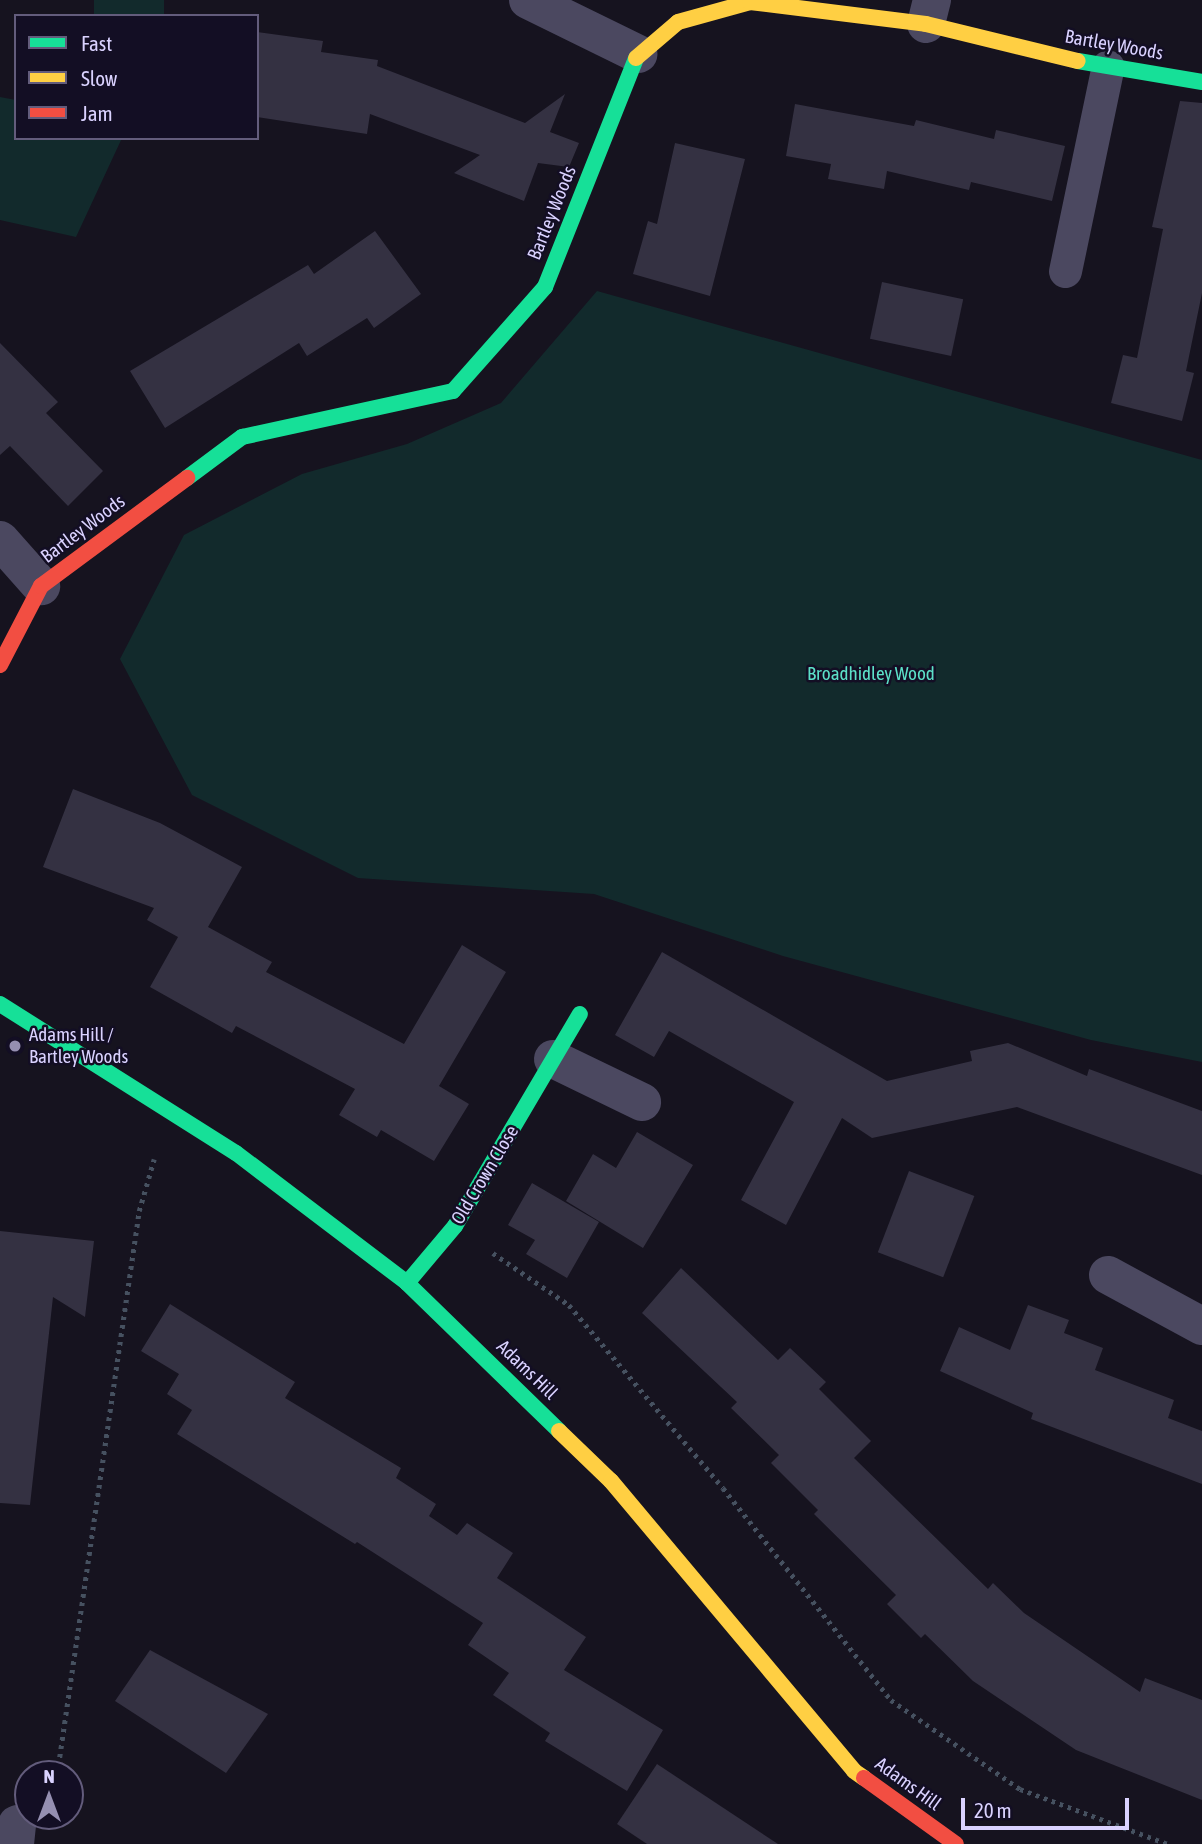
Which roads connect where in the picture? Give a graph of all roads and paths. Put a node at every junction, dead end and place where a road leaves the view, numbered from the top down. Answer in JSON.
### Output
{"nodes":[{"id":1,"x":528,"y":0,"type":"edge"},
{"id":2,"x":929,"y":12,"type":"edge"},
{"id":3,"x":638,"y":54,"type":"junction"},
{"id":4,"x":1108,"y":66,"type":"junction"},
{"id":5,"x":1202,"y":82,"type":"edge"},
{"id":6,"x":1065,"y":271,"type":"dead end"},
{"id":7,"x":0,"y":540,"type":"edge"},
{"id":8,"x":41,"y":586,"type":"junction"},
{"id":9,"x":0,"y":665,"type":"edge"},
{"id":10,"x":0,"y":1004,"type":"edge"},
{"id":11,"x":580,"y":1014,"type":"dead end"},
{"id":12,"x":553,"y":1059,"type":"junction"},
{"id":13,"x":642,"y":1102,"type":"dead end"},
{"id":14,"x":167,"y":1112,"type":"junction"},
{"id":15,"x":454,"y":1226,"type":"junction"},
{"id":16,"x":1108,"y":1275,"type":"dead end"},
{"id":17,"x":407,"y":1283,"type":"junction"},
{"id":18,"x":1200,"y":1320,"type":"edge"},
{"id":19,"x":59,"y":1760,"type":"edge"},
{"id":20,"x":956,"y":1844,"type":"edge"},
{"id":21,"x":1168,"y":1844,"type":"edge"}],
"edges":[{"from":1,"to":3,"type":"street"},
{"from":2,"to":3,"type":"street","name":"Bartley Woods"},
{"from":2,"to":4,"type":"street","name":"Bartley Woods"},
{"from":3,"to":8,"type":"street","name":"Bartley Woods"},
{"from":4,"to":5,"type":"street","name":"Bartley Woods"},
{"from":4,"to":6,"type":"lane"},
{"from":7,"to":8,"type":"street"},
{"from":8,"to":9,"type":"street","name":"Bartley Woods"},
{"from":10,"to":14,"type":"street","name":"Adams Hill"},
{"from":11,"to":12,"type":"street","name":"Old Crown Close"},
{"from":12,"to":13,"type":"street"},
{"from":12,"to":15,"type":"street","name":"Old Crown Close"},
{"from":14,"to":17,"type":"street","name":"Adams Hill"},
{"from":14,"to":19,"type":"path"},
{"from":15,"to":17,"type":"street","name":"Old Crown Close"},
{"from":15,"to":21,"type":"path"},
{"from":16,"to":18,"type":"street"},
{"from":17,"to":20,"type":"street","name":"Adams Hill"}]}
